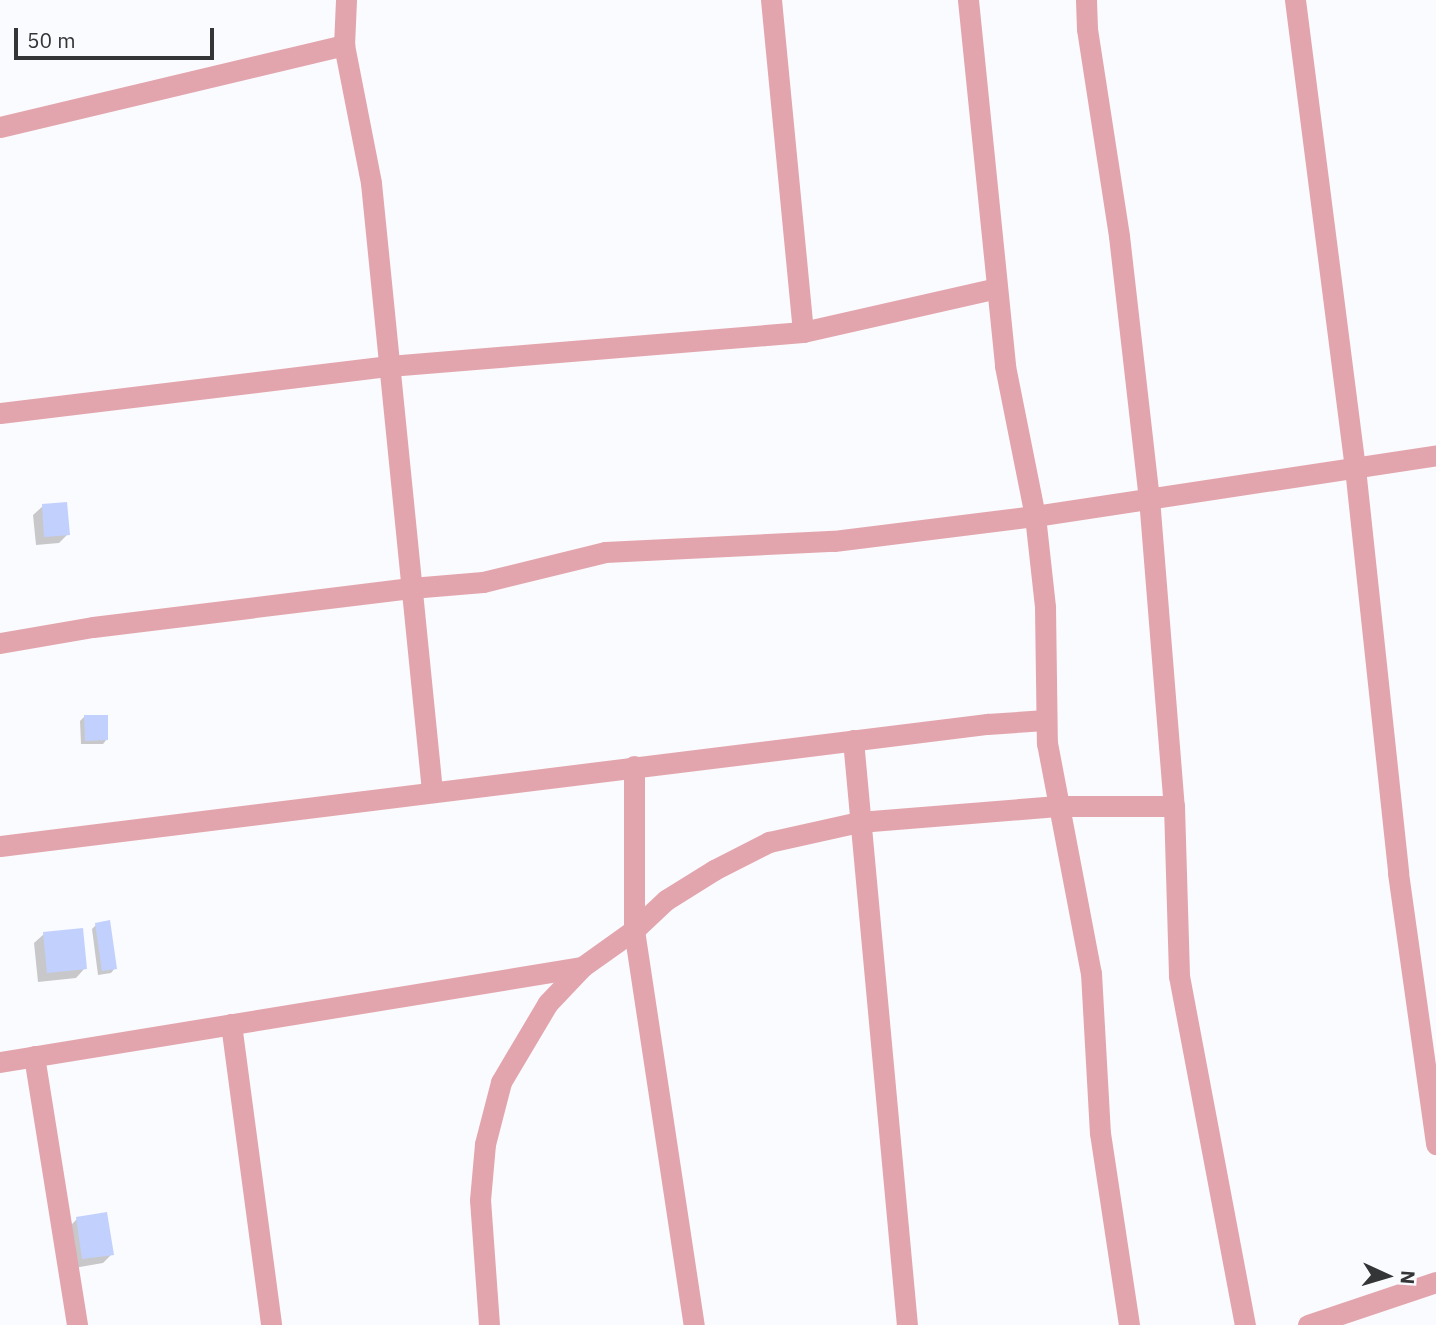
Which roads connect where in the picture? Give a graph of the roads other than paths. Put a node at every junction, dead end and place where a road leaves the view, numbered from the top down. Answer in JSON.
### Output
{"nodes":[{"id":1,"x":346,"y":0,"type":"edge"},
{"id":2,"x":771,"y":0,"type":"edge"},
{"id":3,"x":968,"y":0,"type":"edge"},
{"id":4,"x":1086,"y":0,"type":"edge"},
{"id":5,"x":1295,"y":0,"type":"edge"},
{"id":6,"x":344,"y":45,"type":"junction"},
{"id":7,"x":0,"y":127,"type":"edge"},
{"id":8,"x":997,"y":288,"type":"junction"},
{"id":9,"x":803,"y":332,"type":"junction"},
{"id":10,"x":389,"y":366,"type":"junction"},
{"id":11,"x":0,"y":413,"type":"edge"},
{"id":12,"x":1436,"y":456,"type":"edge"},
{"id":13,"x":1355,"y":468,"type":"junction"},
{"id":14,"x":1149,"y":499,"type":"junction"},
{"id":15,"x":1035,"y":516,"type":"junction"},
{"id":16,"x":411,"y":588,"type":"junction"},
{"id":17,"x":0,"y":643,"type":"edge"},
{"id":18,"x":1045,"y":720,"type":"junction"},
{"id":19,"x":853,"y":740,"type":"junction"},
{"id":20,"x":634,"y":766,"type":"junction"},
{"id":21,"x":432,"y":790,"type":"junction"},
{"id":22,"x":1057,"y":806,"type":"junction"},
{"id":23,"x":1174,"y":807,"type":"junction"},
{"id":24,"x":859,"y":822,"type":"junction"},
{"id":25,"x":0,"y":846,"type":"edge"},
{"id":26,"x":634,"y":930,"type":"junction"},
{"id":27,"x":582,"y":967,"type":"junction"},
{"id":28,"x":231,"y":1024,"type":"junction"},
{"id":29,"x":34,"y":1056,"type":"junction"},
{"id":30,"x":0,"y":1062,"type":"edge"},
{"id":31,"x":1436,"y":1144,"type":"edge"},
{"id":32,"x":1436,"y":1282,"type":"edge"},
{"id":33,"x":77,"y":1325,"type":"edge"},
{"id":34,"x":271,"y":1325,"type":"edge"},
{"id":35,"x":489,"y":1325,"type":"edge"},
{"id":36,"x":694,"y":1325,"type":"edge"},
{"id":37,"x":907,"y":1325,"type":"edge"},
{"id":38,"x":1129,"y":1325,"type":"edge"},
{"id":39,"x":1245,"y":1325,"type":"edge"},
{"id":40,"x":1308,"y":1325,"type":"edge"}],
"edges":[{"from":1,"to":6,"type":"street"},
{"from":2,"to":9,"type":"street"},
{"from":3,"to":8,"type":"street"},
{"from":4,"to":14,"type":"street"},
{"from":5,"to":13,"type":"street"},
{"from":6,"to":7,"type":"street"},
{"from":6,"to":10,"type":"street"},
{"from":8,"to":9,"type":"street"},
{"from":8,"to":15,"type":"street"},
{"from":9,"to":10,"type":"street"},
{"from":10,"to":11,"type":"street"},
{"from":10,"to":16,"type":"street"},
{"from":12,"to":13,"type":"street"},
{"from":13,"to":14,"type":"street"},
{"from":13,"to":31,"type":"street"},
{"from":14,"to":15,"type":"street"},
{"from":14,"to":23,"type":"street"},
{"from":15,"to":16,"type":"street"},
{"from":15,"to":18,"type":"street"},
{"from":16,"to":17,"type":"street"},
{"from":16,"to":21,"type":"street"},
{"from":18,"to":19,"type":"street"},
{"from":18,"to":22,"type":"street"},
{"from":19,"to":20,"type":"street"},
{"from":19,"to":24,"type":"street"},
{"from":20,"to":21,"type":"street"},
{"from":20,"to":26,"type":"street"},
{"from":21,"to":25,"type":"street"},
{"from":22,"to":23,"type":"street"},
{"from":22,"to":24,"type":"street"},
{"from":22,"to":38,"type":"street"},
{"from":23,"to":39,"type":"street"},
{"from":24,"to":26,"type":"street"},
{"from":24,"to":37,"type":"street"},
{"from":26,"to":27,"type":"street"},
{"from":26,"to":36,"type":"street"},
{"from":27,"to":28,"type":"street"},
{"from":27,"to":35,"type":"street"},
{"from":28,"to":29,"type":"street"},
{"from":28,"to":34,"type":"street"},
{"from":29,"to":30,"type":"street"},
{"from":29,"to":33,"type":"street"},
{"from":32,"to":40,"type":"street"}]}
